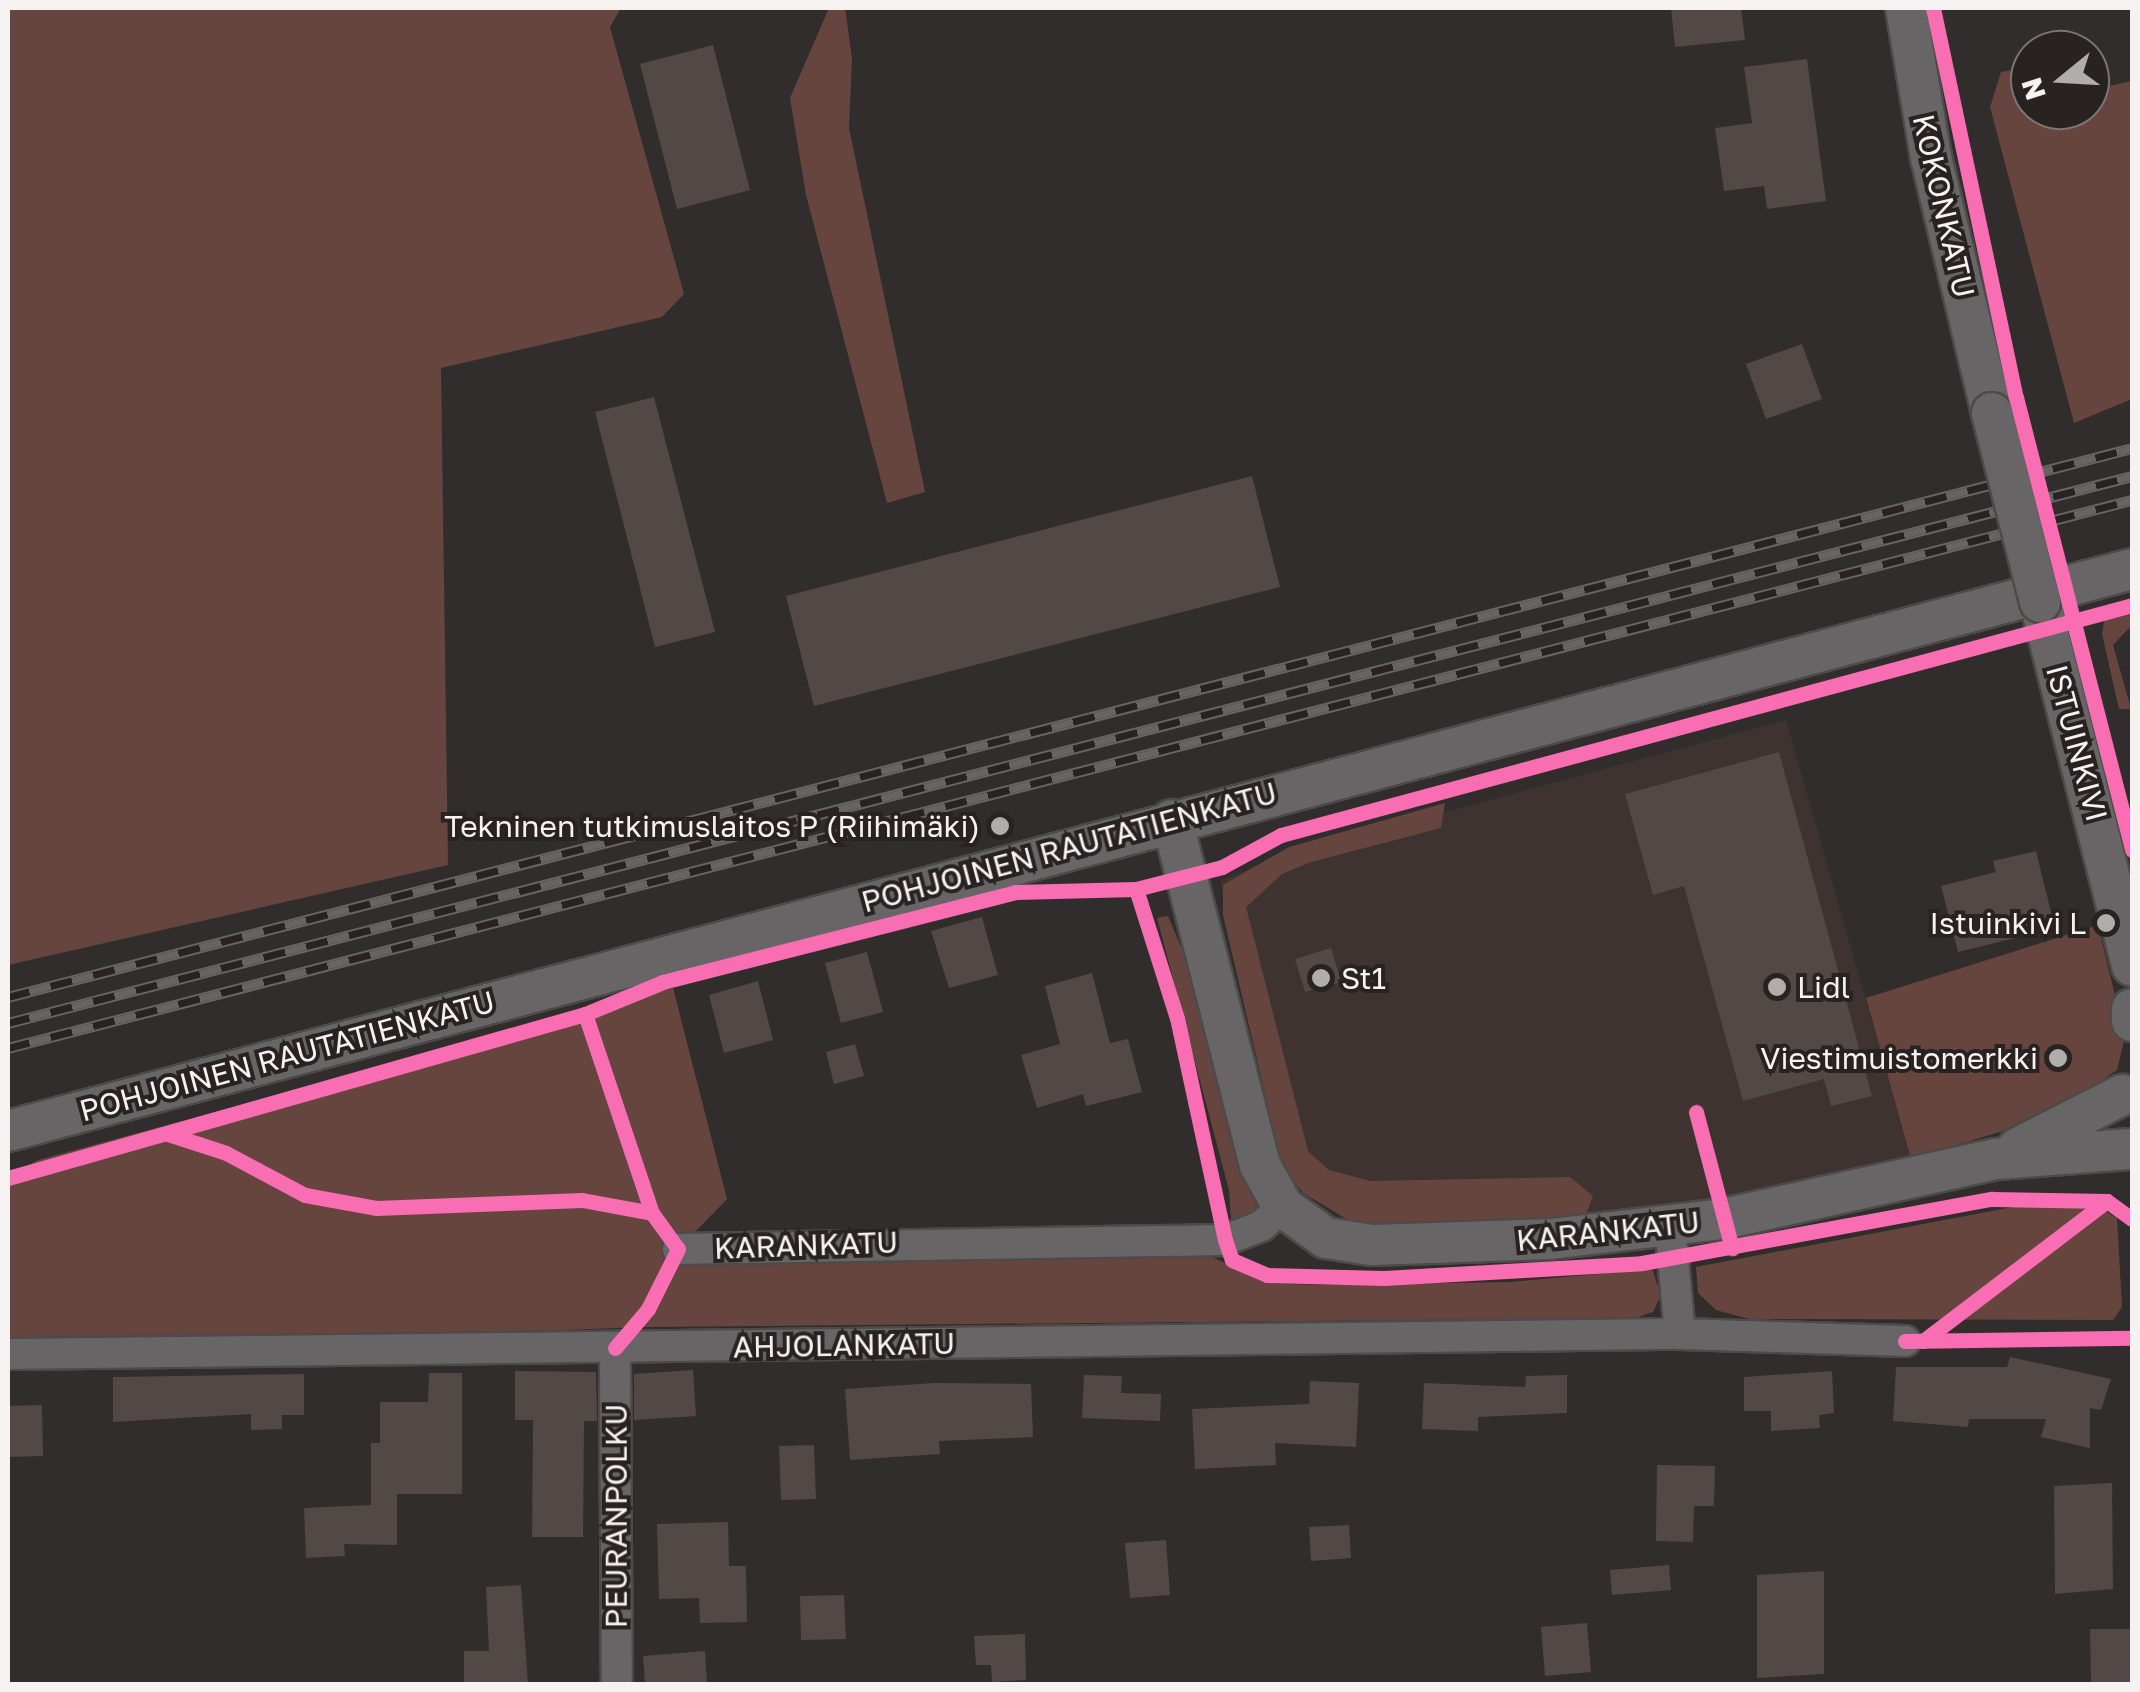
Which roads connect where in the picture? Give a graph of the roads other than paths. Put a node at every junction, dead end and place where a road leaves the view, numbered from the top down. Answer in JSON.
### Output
{"nodes":[{"id":1,"x":1906,"y":8,"type":"edge"},
{"id":2,"x":1991,"y":408,"type":"joint"},
{"id":3,"x":2132,"y":569,"type":"edge"},
{"id":4,"x":1172,"y":820,"type":"junction"},
{"id":5,"x":2132,"y":966,"type":"edge"},
{"id":6,"x":2132,"y":1009,"type":"edge"},
{"id":7,"x":2132,"y":1022,"type":"edge"},
{"id":8,"x":2127,"y":1087,"type":"edge"},
{"id":9,"x":8,"y":1131,"type":"edge"},
{"id":10,"x":2131,"y":1150,"type":"edge"},
{"id":11,"x":1997,"y":1159,"type":"junction"},
{"id":12,"x":1283,"y":1208,"type":"junction"},
{"id":13,"x":1670,"y":1225,"type":"junction"},
{"id":14,"x":678,"y":1249,"type":"dead end"},
{"id":15,"x":1680,"y":1334,"type":"junction"},
{"id":16,"x":1905,"y":1341,"type":"dead end"},
{"id":17,"x":615,"y":1348,"type":"junction"},
{"id":18,"x":8,"y":1354,"type":"edge"},
{"id":19,"x":617,"y":1684,"type":"edge"}],
"edges":[{"from":1,"to":2,"type":"street","name":"KOKONKATU"},
{"from":2,"to":5,"type":"street","name":"ISTUINKIVI","bridge":true},
{"from":3,"to":4,"type":"street","name":"POHJOINEN RAUTATIENKATU"},
{"from":4,"to":9,"type":"street","name":"POHJOINEN RAUTATIENKATU"},
{"from":4,"to":12,"type":"street","name":"KARANKATU"},
{"from":6,"to":7,"type":"street"},
{"from":8,"to":10,"type":"street"},
{"from":8,"to":11,"type":"street","name":"KARANKATU"},
{"from":10,"to":11,"type":"street","name":"KARANKATU"},
{"from":11,"to":13,"type":"street","name":"KARANKATU"},
{"from":12,"to":13,"type":"street","name":"KARANKATU"},
{"from":12,"to":14,"type":"street","name":"KARANKATU"},
{"from":13,"to":15,"type":"street"},
{"from":15,"to":16,"type":"street","name":"AHJOLANKATU"},
{"from":15,"to":17,"type":"street","name":"AHJOLANKATU"},
{"from":17,"to":18,"type":"street","name":"AHJOLANKATU"},
{"from":17,"to":19,"type":"street","name":"PEURANPOLKU"}]}
